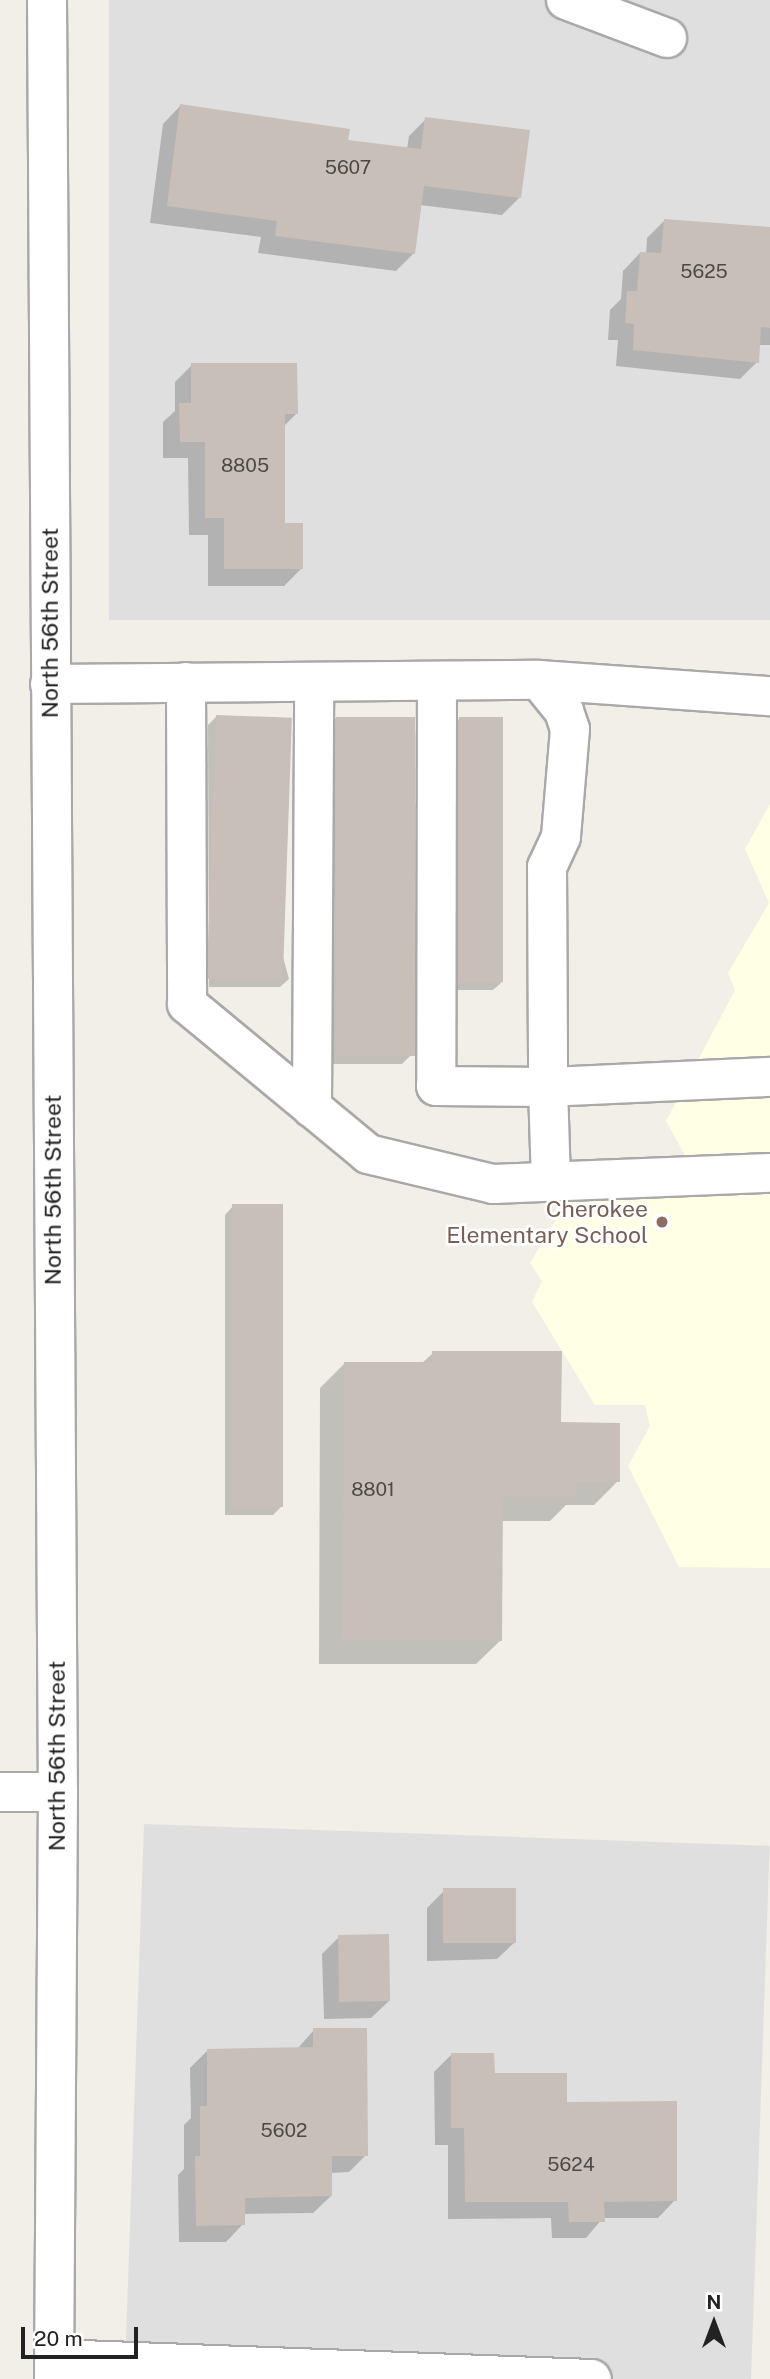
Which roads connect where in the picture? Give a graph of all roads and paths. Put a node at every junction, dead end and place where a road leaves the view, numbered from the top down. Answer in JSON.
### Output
{"nodes":[{"id":1,"x":47,"y":0,"type":"edge"},
{"id":2,"x":566,"y":0,"type":"edge"},
{"id":3,"x":667,"y":38,"type":"dead end"},
{"id":4,"x":539,"y":680,"type":"junction"},
{"id":5,"x":437,"y":681,"type":"junction"},
{"id":6,"x":186,"y":682,"type":"junction"},
{"id":7,"x":314,"y":682,"type":"junction"},
{"id":8,"x":50,"y":684,"type":"junction"},
{"id":9,"x":770,"y":695,"type":"edge"},
{"id":10,"x":770,"y":1077,"type":"edge"},
{"id":11,"x":548,"y":1087,"type":"junction"},
{"id":12,"x":312,"y":1108,"type":"junction"},
{"id":13,"x":770,"y":1173,"type":"edge"},
{"id":14,"x":551,"y":1182,"type":"junction"},
{"id":15,"x":0,"y":1792,"type":"edge"},
{"id":16,"x":58,"y":1792,"type":"junction"},
{"id":17,"x":54,"y":2369,"type":"edge"},
{"id":18,"x":592,"y":2379,"type":"edge"}],
"edges":[{"from":1,"to":8,"type":"street","name":"North 56th Street"},
{"from":2,"to":3,"type":"street"},
{"from":4,"to":5,"type":"street"},
{"from":4,"to":9,"type":"street"},
{"from":4,"to":11,"type":"street"},
{"from":5,"to":7,"type":"street"},
{"from":5,"to":11,"type":"street"},
{"from":6,"to":7,"type":"street"},
{"from":6,"to":8,"type":"street"},
{"from":6,"to":12,"type":"street"},
{"from":7,"to":12,"type":"street"},
{"from":8,"to":16,"type":"street","name":"North 56th Street"},
{"from":10,"to":11,"type":"street"},
{"from":11,"to":14,"type":"street"},
{"from":12,"to":14,"type":"street"},
{"from":13,"to":14,"type":"street"},
{"from":15,"to":16,"type":"street"},
{"from":16,"to":17,"type":"street","name":"North 56th Street"},
{"from":17,"to":18,"type":"street"}]}
